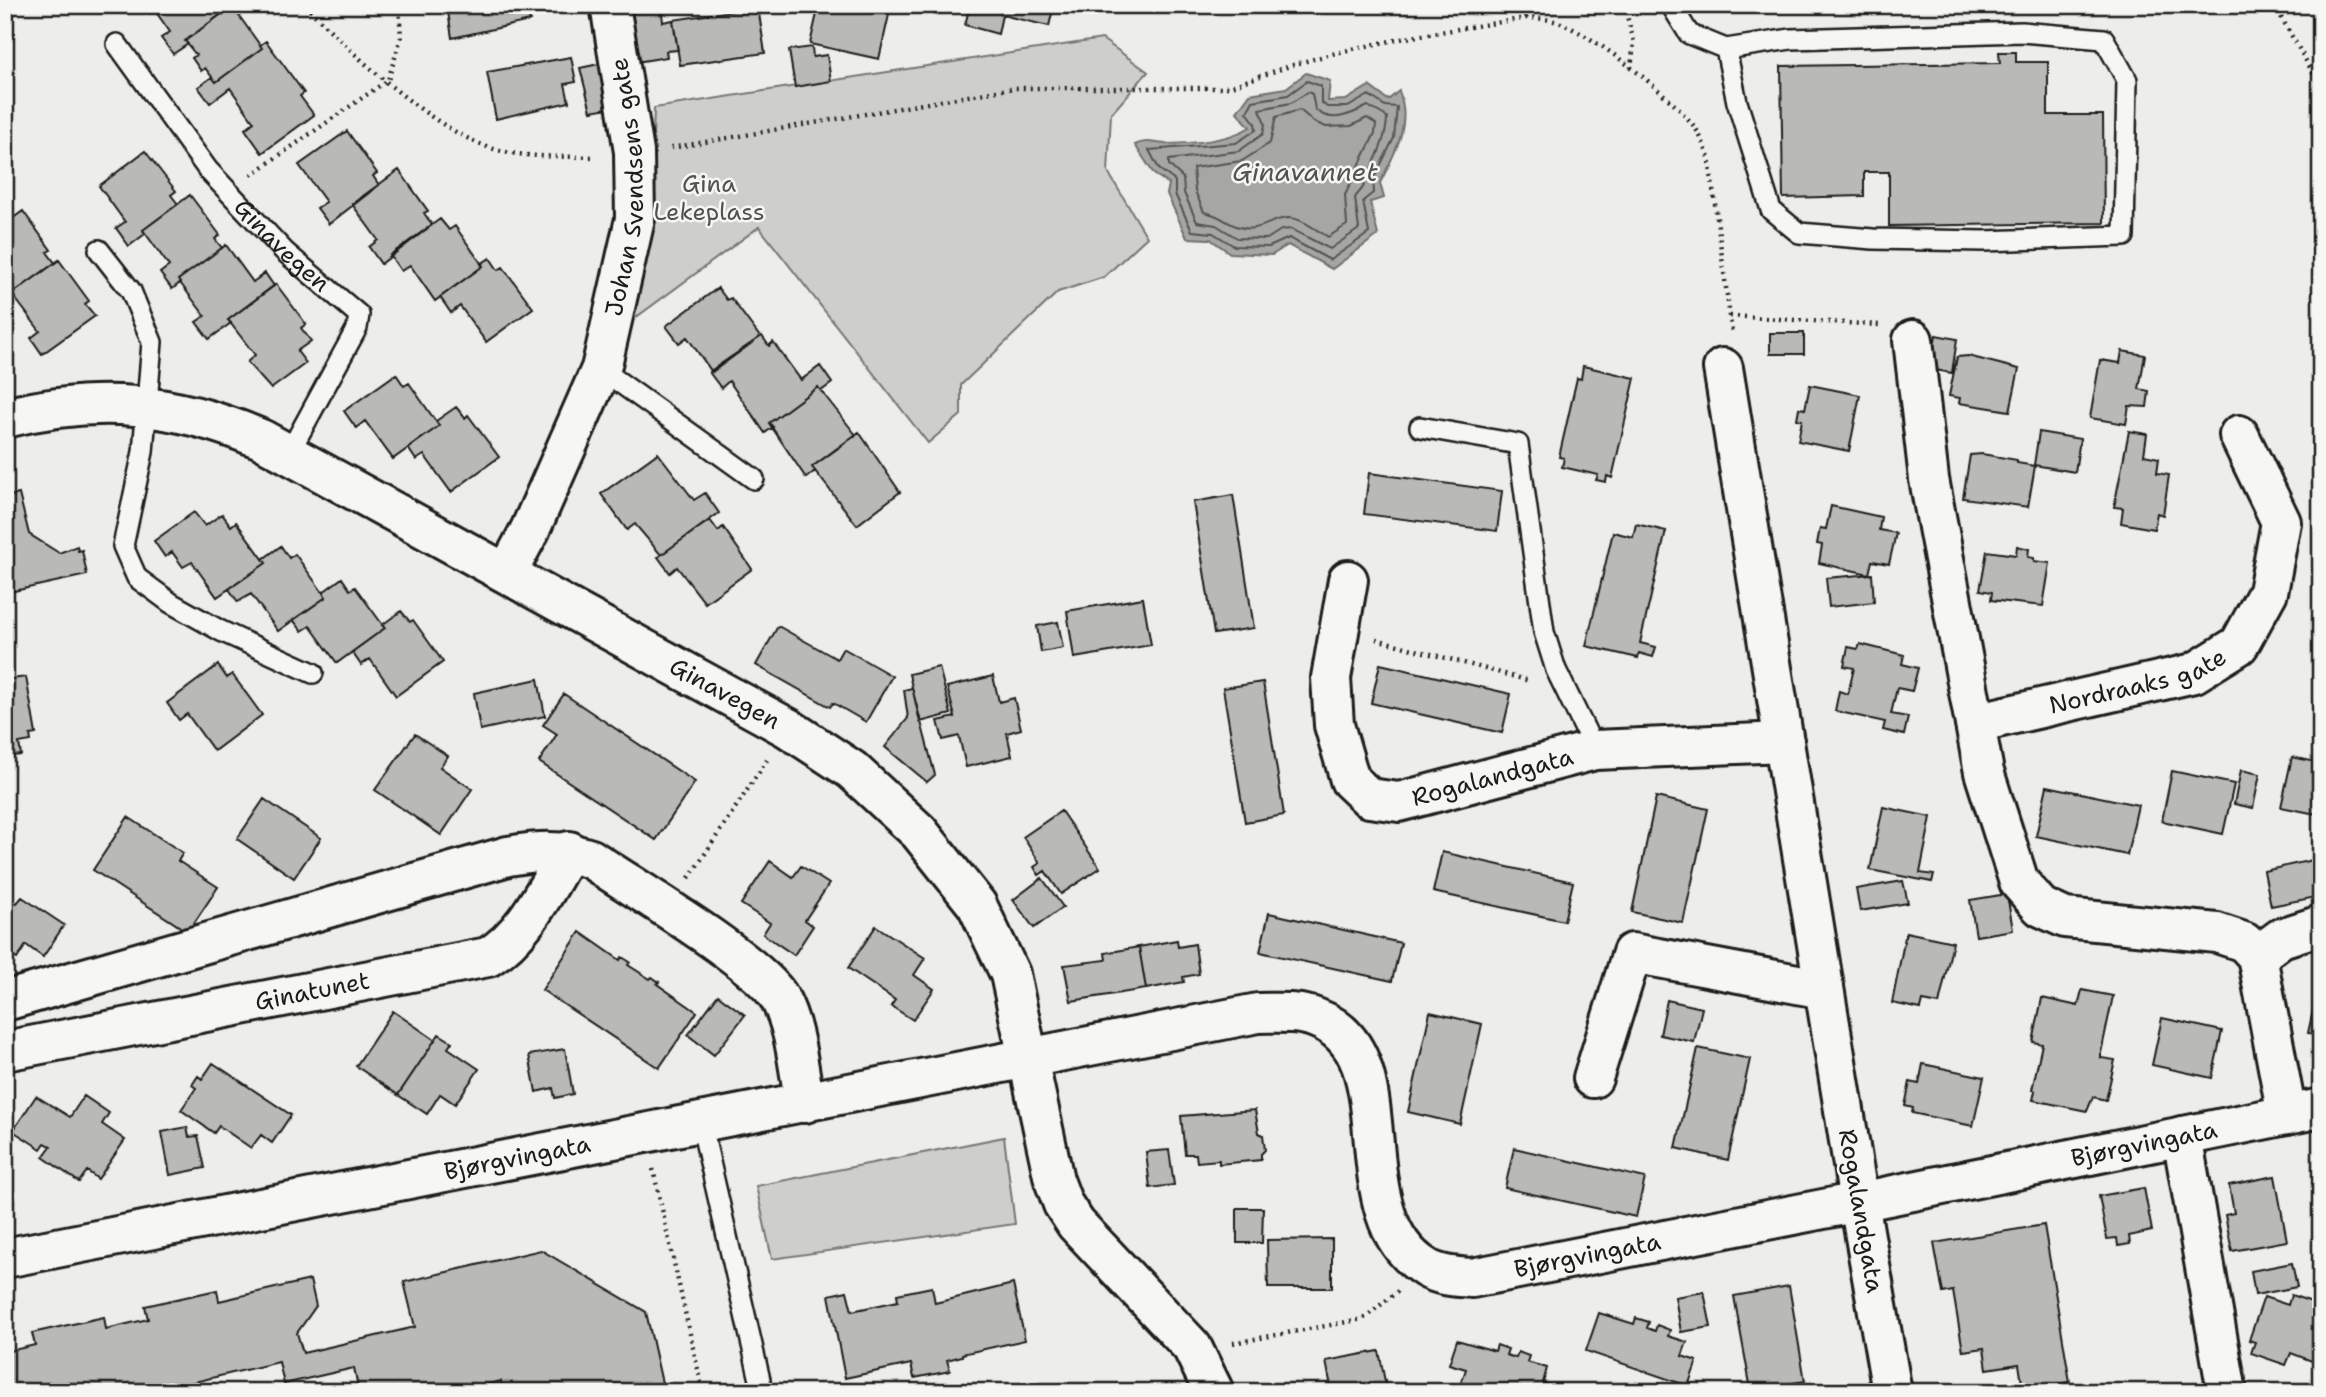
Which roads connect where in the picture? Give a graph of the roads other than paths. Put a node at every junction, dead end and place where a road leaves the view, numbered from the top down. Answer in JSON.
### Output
{"nodes":[{"id":1,"x":610,"y":5,"type":"edge"},
{"id":2,"x":1671,"y":5,"type":"edge"},
{"id":3,"x":117,"y":44,"type":"dead end"},
{"id":4,"x":1726,"y":48,"type":"junction"},
{"id":5,"x":99,"y":250,"type":"dead end"},
{"id":6,"x":1913,"y":340,"type":"road end"},
{"id":7,"x":1723,"y":368,"type":"road end"},
{"id":8,"x":601,"y":369,"type":"junction"},
{"id":9,"x":148,"y":407,"type":"junction"},
{"id":10,"x":8,"y":411,"type":"edge"},
{"id":11,"x":1420,"y":427,"type":"dead end"},
{"id":12,"x":2239,"y":435,"type":"dead end"},
{"id":13,"x":289,"y":453,"type":"junction"},
{"id":14,"x":754,"y":479,"type":"dead end"},
{"id":15,"x":507,"y":572,"type":"junction"},
{"id":16,"x":1348,"y":580,"type":"dead end"},
{"id":17,"x":313,"y":673,"type":"dead end"},
{"id":18,"x":1975,"y":723,"type":"junction"},
{"id":19,"x":1784,"y":742,"type":"junction"},
{"id":20,"x":1595,"y":750,"type":"junction"},
{"id":21,"x":569,"y":851,"type":"junction"},
{"id":22,"x":2321,"y":925,"type":"edge"},
{"id":23,"x":2257,"y":956,"type":"junction"},
{"id":24,"x":1824,"y":989,"type":"junction"},
{"id":25,"x":5,"y":1001,"type":"edge"},
{"id":26,"x":5,"y":1051,"type":"edge"},
{"id":27,"x":1029,"y":1059,"type":"junction"},
{"id":28,"x":1593,"y":1078,"type":"dead end"},
{"id":29,"x":805,"y":1103,"type":"junction"},
{"id":30,"x":2304,"y":1112,"type":"edge"},
{"id":31,"x":701,"y":1123,"type":"junction"},
{"id":32,"x":2182,"y":1136,"type":"junction"},
{"id":33,"x":1859,"y":1202,"type":"junction"},
{"id":34,"x":5,"y":1258,"type":"edge"},
{"id":35,"x":760,"y":1380,"type":"dead end"},
{"id":36,"x":1214,"y":1392,"type":"edge"},
{"id":37,"x":1891,"y":1392,"type":"edge"},
{"id":38,"x":2227,"y":1392,"type":"edge"}],
"edges":[{"from":1,"to":8,"type":"street","name":"Johan Svendsens gate"},
{"from":2,"to":4,"type":"lane"},
{"from":3,"to":13,"type":"lane","name":"Ginavegen"},
{"from":4,"to":4,"type":"lane"},
{"from":5,"to":9,"type":"lane"},
{"from":6,"to":18,"type":"street"},
{"from":7,"to":19,"type":"street","name":"Rogalandgata"},
{"from":8,"to":14,"type":"lane"},
{"from":8,"to":15,"type":"street","name":"Johan Svendsens gate"},
{"from":9,"to":10,"type":"street","name":"Ginavegen"},
{"from":9,"to":13,"type":"street","name":"Ginavegen"},
{"from":9,"to":17,"type":"lane"},
{"from":11,"to":20,"type":"lane","name":"Rogalandgata"},
{"from":12,"to":18,"type":"street","name":"Nordraaks gate"},
{"from":13,"to":15,"type":"street","name":"Ginavegen"},
{"from":15,"to":27,"type":"street","name":"Ginavegen"},
{"from":16,"to":20,"type":"street","name":"Rogalandgata"},
{"from":18,"to":23,"type":"street"},
{"from":19,"to":20,"type":"street","name":"Rogalandgata"},
{"from":19,"to":24,"type":"street","name":"Rogalandgata"},
{"from":21,"to":25,"type":"street"},
{"from":21,"to":26,"type":"street","name":"Ginatunet"},
{"from":21,"to":29,"type":"street"},
{"from":22,"to":23,"type":"street"},
{"from":23,"to":30,"type":"street"},
{"from":24,"to":28,"type":"street"},
{"from":24,"to":33,"type":"street","name":"Rogalandgata"},
{"from":27,"to":29,"type":"street","name":"Bjørgvingata"},
{"from":27,"to":33,"type":"street","name":"Bjørgvingata"},
{"from":27,"to":36,"type":"street"},
{"from":29,"to":31,"type":"street","name":"Bjørgvingata"},
{"from":30,"to":32,"type":"street","name":"Bjørgvingata"},
{"from":31,"to":34,"type":"street","name":"Bjørgvingata"},
{"from":31,"to":35,"type":"lane"},
{"from":32,"to":33,"type":"street","name":"Bjørgvingata"},
{"from":32,"to":38,"type":"street"},
{"from":33,"to":37,"type":"street","name":"Rogalandgata"}]}
